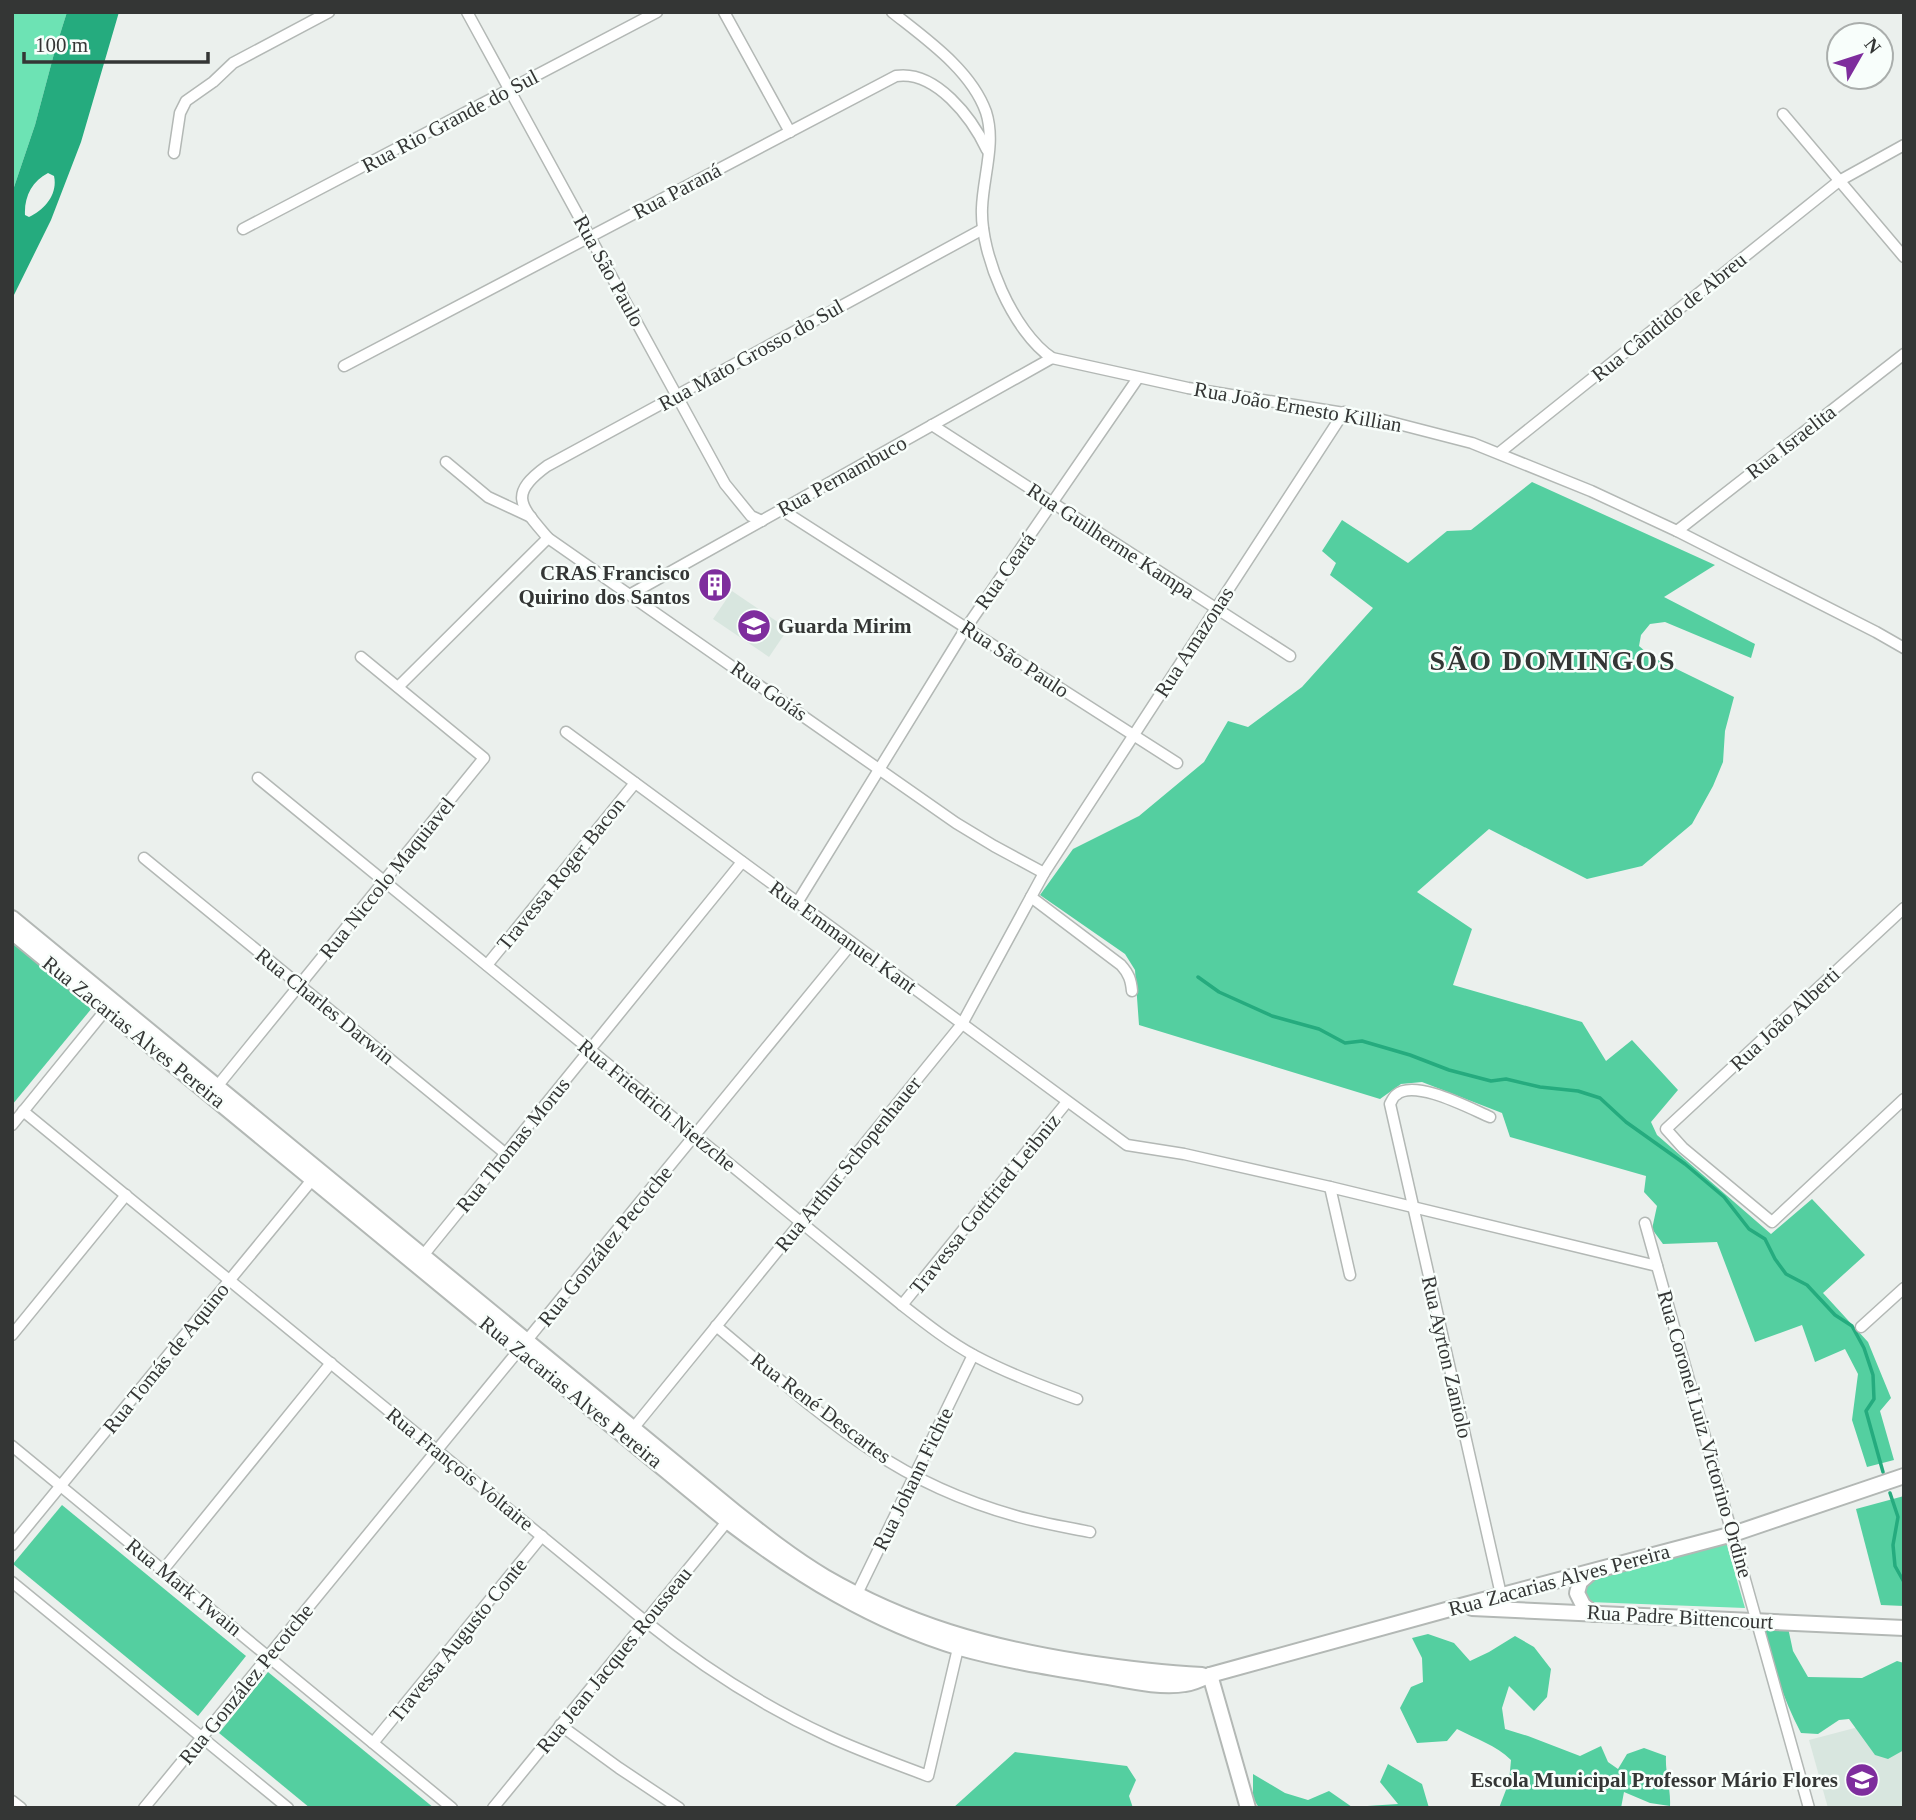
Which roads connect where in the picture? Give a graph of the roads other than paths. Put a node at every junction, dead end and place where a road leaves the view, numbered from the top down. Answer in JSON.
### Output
{"nodes":[{"id":1,"x":329,"y":12,"type":"edge"},
{"id":2,"x":467,"y":12,"type":"edge"},
{"id":3,"x":657,"y":12,"type":"edge"},
{"id":4,"x":724,"y":12,"type":"edge"},
{"id":5,"x":892,"y":12,"type":"edge"},
{"id":6,"x":509,"y":90,"type":"junction"},
{"id":7,"x":1783,"y":114,"type":"dead end"},
{"id":8,"x":790,"y":132,"type":"junction"},
{"id":9,"x":1904,"y":145,"type":"edge"},
{"id":10,"x":174,"y":153,"type":"dead end"},
{"id":11,"x":989,"y":154,"type":"junction"},
{"id":12,"x":1839,"y":181,"type":"junction"},
{"id":13,"x":243,"y":229,"type":"dead end"},
{"id":14,"x":983,"y":229,"type":"junction"},
{"id":15,"x":590,"y":237,"type":"junction"},
{"id":16,"x":1904,"y":257,"type":"edge"},
{"id":17,"x":1904,"y":354,"type":"edge"},
{"id":18,"x":1052,"y":358,"type":"junction"},
{"id":19,"x":344,"y":366,"type":"dead end"},
{"id":20,"x":1138,"y":378,"type":"junction"},
{"id":21,"x":677,"y":395,"type":"junction"},
{"id":22,"x":1345,"y":412,"type":"junction"},
{"id":23,"x":932,"y":425,"type":"junction"},
{"id":24,"x":1499,"y":453,"type":"junction"},
{"id":25,"x":446,"y":461,"type":"dead end"},
{"id":26,"x":524,"y":486,"type":"joint"},
{"id":27,"x":1052,"y":503,"type":"junction"},
{"id":28,"x":782,"y":510,"type":"junction"},
{"id":29,"x":531,"y":518,"type":"junction"},
{"id":30,"x":762,"y":521,"type":"junction"},
{"id":31,"x":1678,"y":531,"type":"junction"},
{"id":32,"x":548,"y":537,"type":"junction"},
{"id":33,"x":631,"y":594,"type":"junction"},
{"id":34,"x":1216,"y":609,"type":"junction"},
{"id":35,"x":966,"y":628,"type":"junction"},
{"id":36,"x":1904,"y":648,"type":"edge"},
{"id":37,"x":1290,"y":656,"type":"dead end"},
{"id":38,"x":361,"y":657,"type":"dead end"},
{"id":39,"x":398,"y":687,"type":"junction"},
{"id":40,"x":566,"y":732,"type":"dead end"},
{"id":41,"x":1134,"y":735,"type":"junction"},
{"id":42,"x":1177,"y":763,"type":"dead end"},
{"id":43,"x":879,"y":769,"type":"junction"},
{"id":44,"x":258,"y":778,"type":"dead end"},
{"id":45,"x":635,"y":783,"type":"junction"},
{"id":46,"x":144,"y":858,"type":"dead end"},
{"id":47,"x":742,"y":862,"type":"junction"},
{"id":48,"x":1045,"y":873,"type":"junction"},
{"id":49,"x":385,"y":881,"type":"junction"},
{"id":50,"x":1031,"y":897,"type":"junction"},
{"id":51,"x":797,"y":903,"type":"junction"},
{"id":52,"x":1904,"y":908,"type":"edge"},
{"id":53,"x":12,"y":918,"type":"edge"},
{"id":54,"x":12,"y":932,"type":"edge"},
{"id":55,"x":852,"y":943,"type":"junction"},
{"id":56,"x":487,"y":965,"type":"junction"},
{"id":57,"x":300,"y":985,"type":"junction"},
{"id":58,"x":1132,"y":991,"type":"dead end"},
{"id":59,"x":110,"y":1005,"type":"junction"},
{"id":60,"x":962,"y":1024,"type":"junction"},
{"id":61,"x":590,"y":1050,"type":"junction"},
{"id":62,"x":214,"y":1091,"type":"junction"},
{"id":63,"x":1904,"y":1099,"type":"edge"},
{"id":64,"x":1067,"y":1102,"type":"junction"},
{"id":65,"x":23,"y":1111,"type":"junction"},
{"id":66,"x":1490,"y":1117,"type":"dead end"},
{"id":67,"x":12,"y":1125,"type":"edge"},
{"id":68,"x":695,"y":1135,"type":"junction"},
{"id":69,"x":506,"y":1154,"type":"junction"},
{"id":70,"x":316,"y":1175,"type":"junction"},
{"id":71,"x":1330,"y":1187,"type":"junction"},
{"id":72,"x":126,"y":1195,"type":"junction"},
{"id":73,"x":1413,"y":1207,"type":"junction"},
{"id":74,"x":801,"y":1222,"type":"junction"},
{"id":75,"x":1645,"y":1223,"type":"dead end"},
{"id":76,"x":419,"y":1260,"type":"junction"},
{"id":77,"x":1657,"y":1266,"type":"junction"},
{"id":78,"x":1350,"y":1275,"type":"dead end"},
{"id":79,"x":230,"y":1280,"type":"junction"},
{"id":80,"x":1904,"y":1288,"type":"edge"},
{"id":81,"x":902,"y":1306,"type":"junction"},
{"id":82,"x":716,"y":1326,"type":"junction"},
{"id":83,"x":1861,"y":1327,"type":"dead end"},
{"id":84,"x":12,"y":1335,"type":"edge"},
{"id":85,"x":523,"y":1345,"type":"junction"},
{"id":86,"x":973,"y":1355,"type":"junction"},
{"id":87,"x":331,"y":1363,"type":"junction"},
{"id":88,"x":1077,"y":1399,"type":"dead end"},
{"id":89,"x":629,"y":1432,"type":"junction"},
{"id":90,"x":12,"y":1446,"type":"edge"},
{"id":91,"x":437,"y":1450,"type":"junction"},
{"id":92,"x":915,"y":1476,"type":"junction"},
{"id":93,"x":1904,"y":1476,"type":"edge"},
{"id":94,"x":61,"y":1486,"type":"junction"},
{"id":95,"x":731,"y":1516,"type":"junction"},
{"id":96,"x":1090,"y":1532,"type":"dead end"},
{"id":97,"x":1733,"y":1534,"type":"junction"},
{"id":98,"x":542,"y":1536,"type":"junction"},
{"id":99,"x":12,"y":1545,"type":"edge"},
{"id":100,"x":163,"y":1570,"type":"junction"},
{"id":101,"x":1593,"y":1571,"type":"junction"},
{"id":102,"x":1559,"y":1580,"type":"junction"},
{"id":103,"x":12,"y":1582,"type":"edge"},
{"id":104,"x":855,"y":1599,"type":"junction"},
{"id":105,"x":1503,"y":1602,"type":"junction"},
{"id":106,"x":1457,"y":1607,"type":"joint"},
{"id":107,"x":1562,"y":1612,"type":"junction"},
{"id":108,"x":1594,"y":1614,"type":"junction"},
{"id":109,"x":645,"y":1621,"type":"junction"},
{"id":110,"x":1757,"y":1621,"type":"junction"},
{"id":111,"x":1904,"y":1628,"type":"edge"},
{"id":112,"x":960,"y":1642,"type":"junction"},
{"id":113,"x":268,"y":1657,"type":"junction"},
{"id":114,"x":1210,"y":1675,"type":"junction"},
{"id":115,"x":560,"y":1726,"type":"junction"},
{"id":116,"x":202,"y":1737,"type":"junction"},
{"id":117,"x":373,"y":1743,"type":"junction"},
{"id":118,"x":12,"y":1801,"type":"edge"},
{"id":119,"x":21,"y":1808,"type":"edge"},
{"id":120,"x":145,"y":1808,"type":"edge"},
{"id":121,"x":288,"y":1808,"type":"edge"},
{"id":122,"x":452,"y":1808,"type":"edge"},
{"id":123,"x":493,"y":1808,"type":"edge"},
{"id":124,"x":679,"y":1808,"type":"edge"},
{"id":125,"x":1248,"y":1808,"type":"edge"},
{"id":126,"x":1809,"y":1808,"type":"edge"}],
"edges":[{"from":1,"to":10,"type":"street"},
{"from":2,"to":6,"type":"street","name":"Rua São Paulo"},
{"from":3,"to":6,"type":"street","name":"Rua Rio Grande do Sul"},
{"from":4,"to":8,"type":"street"},
{"from":5,"to":11,"type":"street"},
{"from":6,"to":13,"type":"street","name":"Rua Rio Grande do Sul"},
{"from":6,"to":15,"type":"street","name":"Rua São Paulo"},
{"from":7,"to":12,"type":"street"},
{"from":8,"to":11,"type":"street","name":"Rua Paraná"},
{"from":8,"to":15,"type":"street","name":"Rua Paraná"},
{"from":9,"to":12,"type":"street","name":"Rua Cândido de Abreu"},
{"from":11,"to":14,"type":"street"},
{"from":12,"to":16,"type":"street"},
{"from":12,"to":24,"type":"street","name":"Rua Cândido de Abreu"},
{"from":14,"to":18,"type":"street"},
{"from":14,"to":21,"type":"street","name":"Rua Mato Grosso do Sul"},
{"from":15,"to":19,"type":"street","name":"Rua Paraná"},
{"from":15,"to":21,"type":"street","name":"Rua São Paulo"},
{"from":17,"to":31,"type":"street","name":"Rua Israelita"},
{"from":18,"to":20,"type":"street","name":"Rua João Ernesto Killian"},
{"from":18,"to":23,"type":"street","name":"Rua Pernambuco"},
{"from":20,"to":22,"type":"street","name":"Rua João Ernesto Killian"},
{"from":20,"to":27,"type":"street","name":"Rua Ceará"},
{"from":21,"to":26,"type":"street","name":"Rua Mato Grosso do Sul"},
{"from":21,"to":30,"type":"street","name":"Rua São Paulo"},
{"from":22,"to":24,"type":"street","name":"Rua João Ernesto Killian"},
{"from":22,"to":34,"type":"street","name":"Rua Amazonas"},
{"from":23,"to":27,"type":"street","name":"Rua Guilherme Kampa"},
{"from":23,"to":28,"type":"street","name":"Rua Pernambuco"},
{"from":24,"to":31,"type":"street","name":"Rua João Ernesto Killian"},
{"from":25,"to":29,"type":"street"},
{"from":26,"to":29,"type":"street","name":"Rua Goiás"},
{"from":27,"to":34,"type":"street","name":"Rua Guilherme Kampa"},
{"from":27,"to":35,"type":"street","name":"Rua Ceará"},
{"from":28,"to":30,"type":"street","name":"Rua Pernambuco"},
{"from":28,"to":35,"type":"street","name":"Rua São Paulo"},
{"from":29,"to":32,"type":"street","name":"Rua Goiás"},
{"from":30,"to":33,"type":"street","name":"Rua Pernambuco"},
{"from":31,"to":36,"type":"street","name":"Rua João Ernesto Killian"},
{"from":32,"to":33,"type":"street","name":"Rua Goiás"},
{"from":32,"to":39,"type":"street"},
{"from":33,"to":43,"type":"street","name":"Rua Goiás"},
{"from":34,"to":37,"type":"street","name":"Rua Guilherme Kampa"},
{"from":34,"to":41,"type":"street","name":"Rua Amazonas"},
{"from":35,"to":41,"type":"street","name":"Rua São Paulo"},
{"from":35,"to":43,"type":"street","name":"Rua Ceará"},
{"from":38,"to":39,"type":"street"},
{"from":39,"to":49,"type":"street","name":"Rua Niccolo Maquiavel"},
{"from":40,"to":45,"type":"street","name":"Rua Emmanuel Kant"},
{"from":41,"to":42,"type":"street","name":"Rua São Paulo"},
{"from":41,"to":48,"type":"street","name":"Rua Amazonas"},
{"from":43,"to":48,"type":"street","name":"Rua Goiás"},
{"from":43,"to":51,"type":"street","name":"Rua Ceará"},
{"from":44,"to":49,"type":"street","name":"Rua Friedrich Nietzche"},
{"from":45,"to":47,"type":"street","name":"Rua Emmanuel Kant"},
{"from":45,"to":56,"type":"street","name":"Travessa Roger Bacon"},
{"from":46,"to":57,"type":"street","name":"Rua Charles Darwin"},
{"from":47,"to":51,"type":"street","name":"Rua Emmanuel Kant"},
{"from":47,"to":61,"type":"street","name":"Rua Thomas Morus"},
{"from":48,"to":50,"type":"street","name":"Rua Arthur Schopenhauer"},
{"from":49,"to":56,"type":"street","name":"Rua Friedrich Nietzche"},
{"from":49,"to":57,"type":"street","name":"Rua Niccolo Maquiavel"},
{"from":50,"to":58,"type":"street"},
{"from":50,"to":60,"type":"street","name":"Rua Arthur Schopenhauer"},
{"from":51,"to":55,"type":"street","name":"Rua Emmanuel Kant"},
{"from":52,"to":63,"type":"street","name":"Rua João Alberti"},
{"from":53,"to":59,"type":"street","name":"Rua Zacarias Alves Pereira"},
{"from":54,"to":59,"type":"street","name":"Rua Zacarias Alves Pereira"},
{"from":55,"to":60,"type":"street","name":"Rua Emmanuel Kant"},
{"from":55,"to":68,"type":"street","name":"Rua González Pecotche"},
{"from":56,"to":61,"type":"street","name":"Rua Friedrich Nietzche"},
{"from":57,"to":62,"type":"street","name":"Rua Niccolo Maquiavel"},
{"from":57,"to":69,"type":"street","name":"Rua Charles Darwin"},
{"from":59,"to":62,"type":"street","name":"Rua Zacarias Alves Pereira"},
{"from":59,"to":65,"type":"street"},
{"from":60,"to":64,"type":"street","name":"Rua Emmanuel Kant"},
{"from":60,"to":74,"type":"street","name":"Rua Arthur Schopenhauer"},
{"from":61,"to":68,"type":"street","name":"Rua Friedrich Nietzche"},
{"from":61,"to":69,"type":"street","name":"Rua Thomas Morus"},
{"from":62,"to":70,"type":"street","name":"Rua Zacarias Alves Pereira"},
{"from":64,"to":71,"type":"street","name":"Rua Emmanuel Kant"},
{"from":64,"to":81,"type":"street","name":"Travessa Gottfried Leibniz"},
{"from":65,"to":67,"type":"street"},
{"from":65,"to":72,"type":"street","name":"Rua François Voltaire"},
{"from":66,"to":73,"type":"street","name":"Rua Ayrton Zaniolo"},
{"from":68,"to":74,"type":"street","name":"Rua Friedrich Nietzche"},
{"from":68,"to":85,"type":"street","name":"Rua González Pecotche"},
{"from":69,"to":76,"type":"street","name":"Rua Thomas Morus"},
{"from":70,"to":76,"type":"street","name":"Rua Zacarias Alves Pereira"},
{"from":70,"to":79,"type":"street","name":"Rua Tomás de Aquino"},
{"from":71,"to":73,"type":"street"},
{"from":71,"to":78,"type":"street"},
{"from":72,"to":79,"type":"street","name":"Rua François Voltaire"},
{"from":72,"to":84,"type":"street"},
{"from":73,"to":77,"type":"street"},
{"from":73,"to":105,"type":"street","name":"Rua Ayrton Zaniolo"},
{"from":74,"to":81,"type":"street","name":"Rua Friedrich Nietzche"},
{"from":74,"to":82,"type":"street","name":"Rua Arthur Schopenhauer"},
{"from":75,"to":77,"type":"street","name":"Rua Coronel Luiz Victorino Ordine"},
{"from":76,"to":85,"type":"street","name":"Rua Zacarias Alves Pereira"},
{"from":77,"to":97,"type":"street","name":"Rua Coronel Luiz Victorino Ordine"},
{"from":79,"to":87,"type":"street","name":"Rua François Voltaire"},
{"from":79,"to":94,"type":"street","name":"Rua Tomás de Aquino"},
{"from":80,"to":83,"type":"street"},
{"from":81,"to":86,"type":"street","name":"Rua Friedrich Nietzche"},
{"from":82,"to":89,"type":"street","name":"Rua Arthur Schopenhauer"},
{"from":82,"to":92,"type":"street","name":"Rua René Descartes"},
{"from":85,"to":89,"type":"street","name":"Rua Zacarias Alves Pereira"},
{"from":85,"to":91,"type":"street","name":"Rua González Pecotche"},
{"from":86,"to":88,"type":"street","name":"Rua Friedrich Nietzche"},
{"from":86,"to":92,"type":"street","name":"Rua Johann Fichte"},
{"from":87,"to":91,"type":"street","name":"Rua François Voltaire"},
{"from":87,"to":100,"type":"street"},
{"from":89,"to":95,"type":"street","name":"Rua Zacarias Alves Pereira"},
{"from":90,"to":94,"type":"street","name":"Rua Mark Twain"},
{"from":91,"to":98,"type":"street","name":"Rua François Voltaire"},
{"from":91,"to":113,"type":"street","name":"Rua González Pecotche"},
{"from":92,"to":96,"type":"street","name":"Rua René Descartes"},
{"from":92,"to":104,"type":"street","name":"Rua Johann Fichte"},
{"from":93,"to":97,"type":"street","name":"Rua Zacarias Alves Pereira"},
{"from":94,"to":99,"type":"street","name":"Rua Tomás de Aquino"},
{"from":94,"to":100,"type":"street","name":"Rua Mark Twain"},
{"from":95,"to":104,"type":"street","name":"Rua Zacarias Alves Pereira"},
{"from":95,"to":109,"type":"street","name":"Rua Jean Jacques Rousseau"},
{"from":97,"to":101,"type":"street","name":"Rua Zacarias Alves Pereira"},
{"from":97,"to":110,"type":"street","name":"Rua Coronel Luiz Victorino Ordine"},
{"from":98,"to":109,"type":"street","name":"Rua François Voltaire"},
{"from":98,"to":117,"type":"street","name":"Travessa Augusto Conte"},
{"from":100,"to":113,"type":"street","name":"Rua Mark Twain"},
{"from":101,"to":102,"type":"street","name":"Rua Zacarias Alves Pereira"},
{"from":101,"to":108,"type":"street"},
{"from":102,"to":105,"type":"street","name":"Rua Zacarias Alves Pereira"},
{"from":102,"to":107,"type":"street"},
{"from":103,"to":116,"type":"street"},
{"from":104,"to":112,"type":"street","name":"Rua Zacarias Alves Pereira"},
{"from":105,"to":106,"type":"street","name":"Rua Padre Bittencourt"},
{"from":105,"to":107,"type":"street","name":"Rua Padre Bittencourt"},
{"from":106,"to":114,"type":"street","name":"Rua Zacarias Alves Pereira"},
{"from":107,"to":108,"type":"street","name":"Rua Padre Bittencourt"},
{"from":108,"to":110,"type":"street","name":"Rua Padre Bittencourt"},
{"from":109,"to":112,"type":"street","name":"Rua François Voltaire"},
{"from":109,"to":115,"type":"street","name":"Rua Jean Jacques Rousseau"},
{"from":110,"to":111,"type":"street","name":"Rua Padre Bittencourt"},
{"from":110,"to":126,"type":"street","name":"Rua Coronel Luiz Victorino Ordine"},
{"from":112,"to":114,"type":"street","name":"Rua Zacarias Alves Pereira"},
{"from":113,"to":116,"type":"street","name":"Rua González Pecotche"},
{"from":113,"to":117,"type":"street","name":"Rua Mark Twain"},
{"from":114,"to":125,"type":"street"},
{"from":115,"to":123,"type":"street","name":"Rua Jean Jacques Rousseau"},
{"from":115,"to":124,"type":"street"},
{"from":116,"to":120,"type":"street","name":"Rua González Pecotche"},
{"from":116,"to":121,"type":"street"},
{"from":117,"to":122,"type":"street","name":"Rua Mark Twain"},
{"from":118,"to":119,"type":"street"}]}
